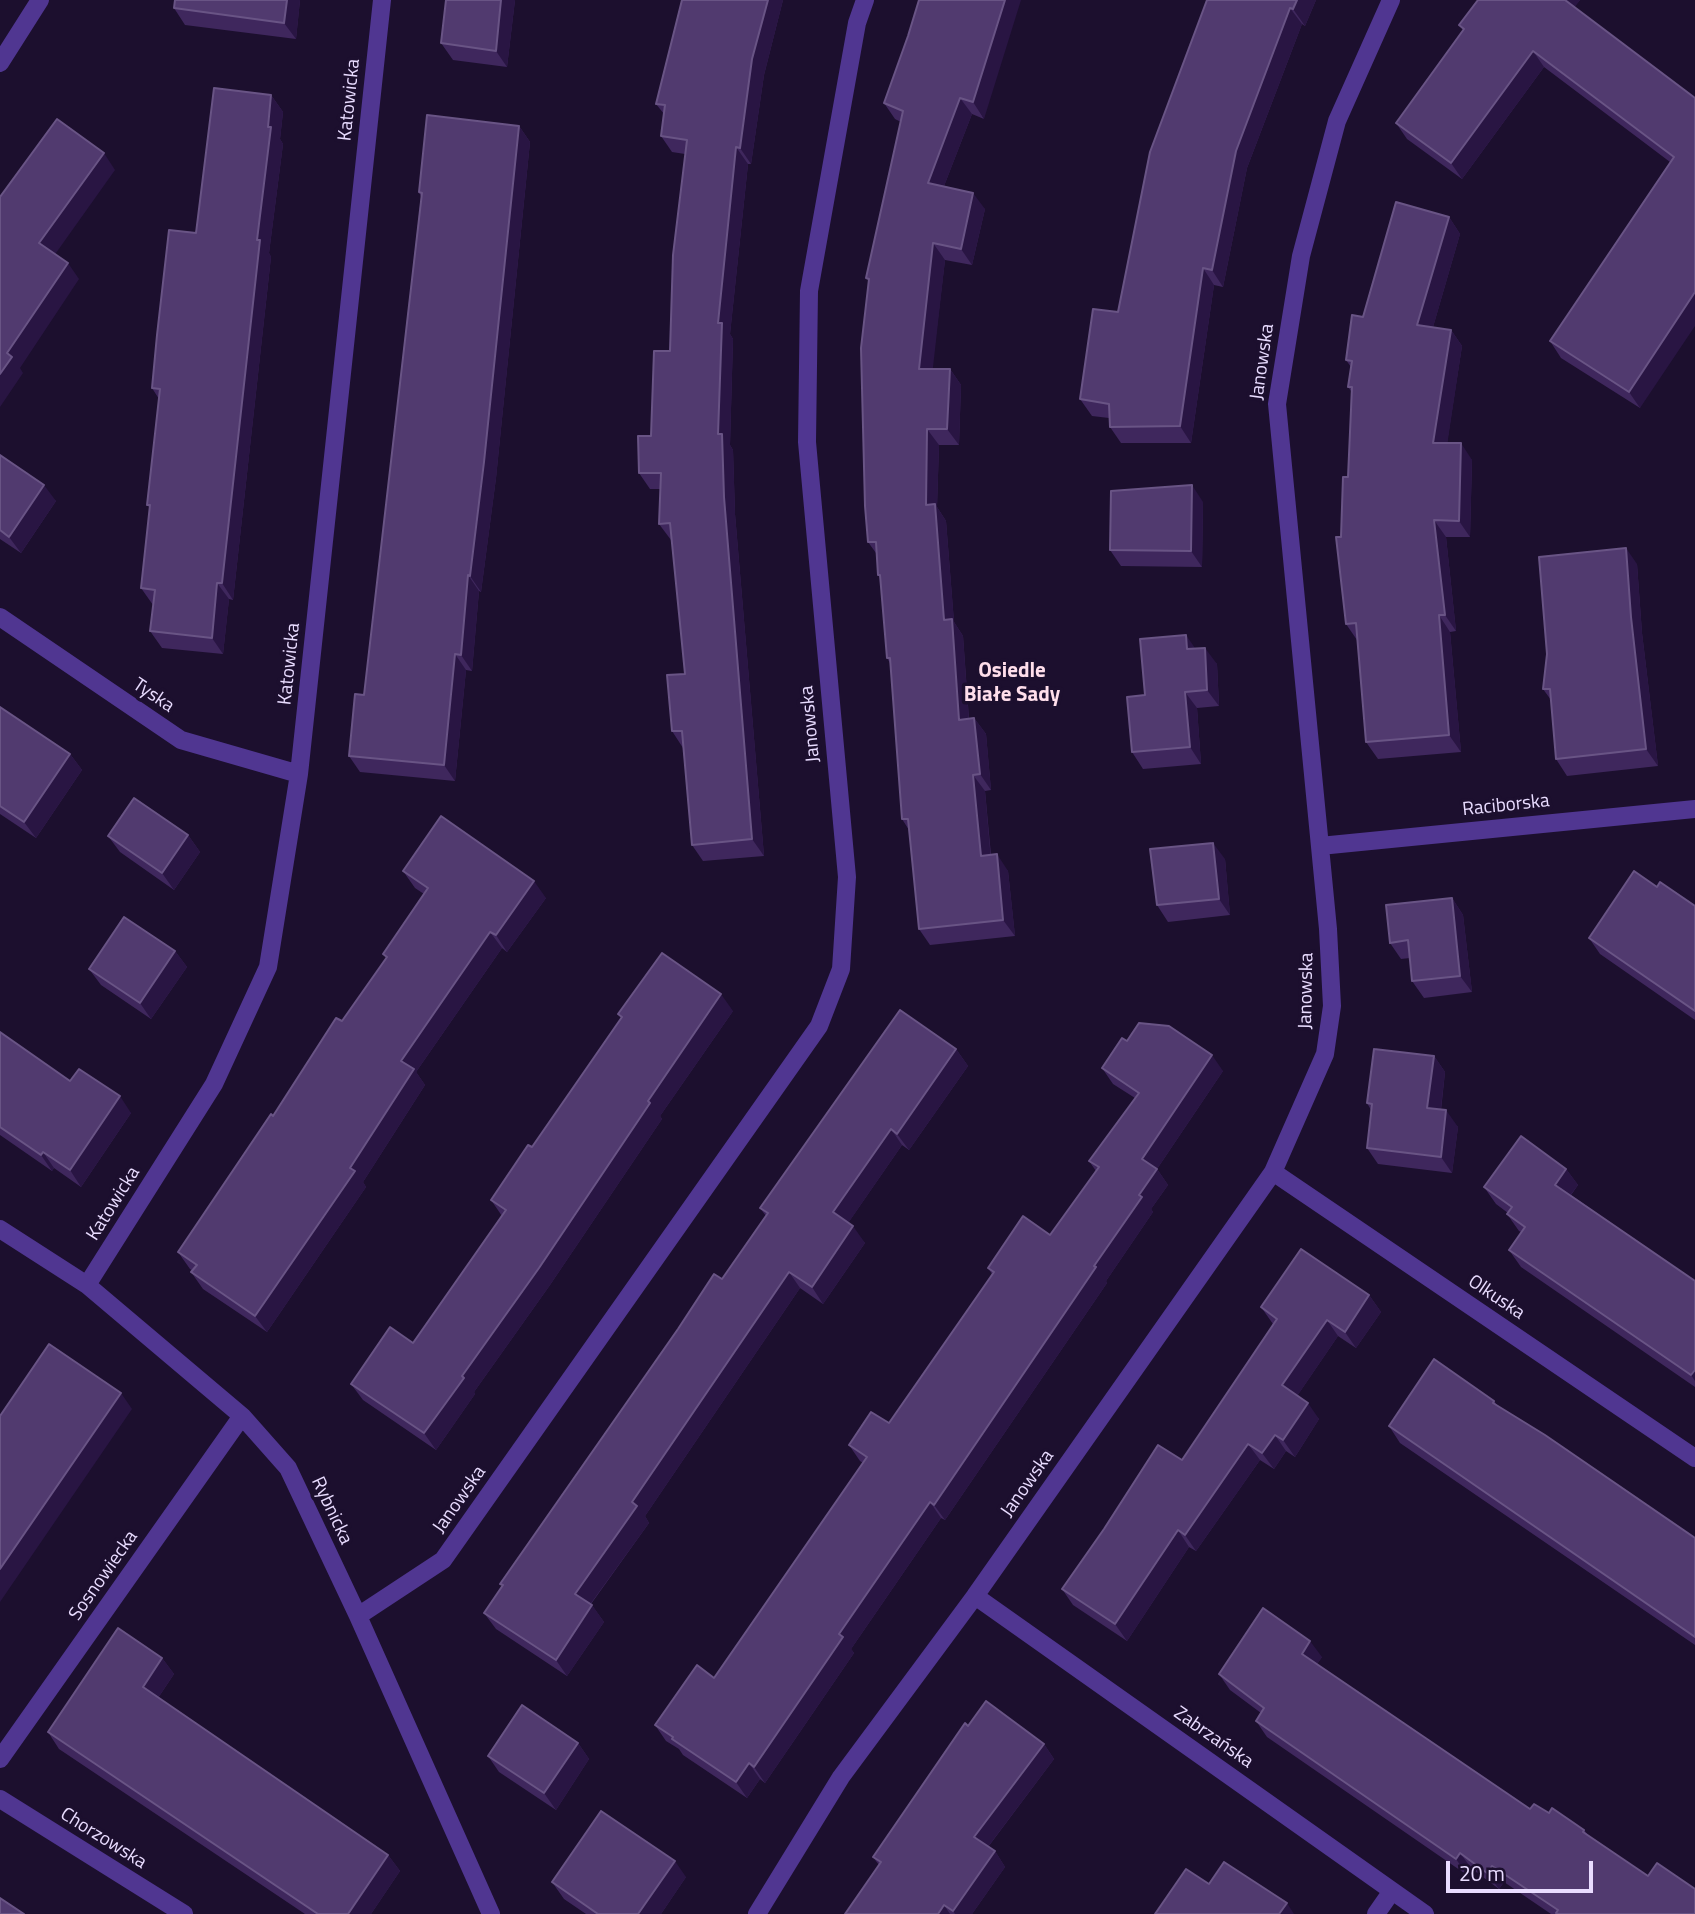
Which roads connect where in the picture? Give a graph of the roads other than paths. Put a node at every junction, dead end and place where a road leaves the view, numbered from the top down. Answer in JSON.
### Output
{"nodes":[{"id":1,"x":40,"y":0,"type":"edge"},
{"id":2,"x":382,"y":0,"type":"edge"},
{"id":3,"x":865,"y":0,"type":"edge"},
{"id":4,"x":1391,"y":0,"type":"edge"},
{"id":5,"x":0,"y":63,"type":"edge"},
{"id":6,"x":0,"y":617,"type":"edge"},
{"id":7,"x":299,"y":774,"type":"junction"},
{"id":8,"x":1695,"y":809,"type":"edge"},
{"id":9,"x":1320,"y":846,"type":"junction"},
{"id":10,"x":1272,"y":1172,"type":"junction"},
{"id":11,"x":0,"y":1228,"type":"edge"},
{"id":12,"x":87,"y":1285,"type":"junction"},
{"id":13,"x":242,"y":1416,"type":"junction"},
{"id":14,"x":1695,"y":1458,"type":"edge"},
{"id":15,"x":975,"y":1596,"type":"junction"},
{"id":16,"x":358,"y":1616,"type":"junction"},
{"id":17,"x":0,"y":1759,"type":"edge"},
{"id":18,"x":0,"y":1799,"type":"edge"},
{"id":19,"x":1392,"y":1891,"type":"junction"},
{"id":20,"x":184,"y":1914,"type":"edge"},
{"id":21,"x":491,"y":1914,"type":"edge"},
{"id":22,"x":757,"y":1914,"type":"edge"},
{"id":23,"x":1376,"y":1914,"type":"edge"},
{"id":24,"x":1425,"y":1914,"type":"edge"}],
"edges":[{"from":1,"to":5,"type":"street"},
{"from":2,"to":7,"type":"street","name":"Katowicka"},
{"from":3,"to":16,"type":"street","name":"Janowska"},
{"from":4,"to":9,"type":"street","name":"Janowska"},
{"from":6,"to":7,"type":"street","name":"Tyska"},
{"from":7,"to":12,"type":"street","name":"Katowicka"},
{"from":8,"to":9,"type":"street","name":"Raciborska"},
{"from":9,"to":10,"type":"street","name":"Janowska"},
{"from":10,"to":14,"type":"street","name":"Olkuska"},
{"from":10,"to":15,"type":"street","name":"Janowska"},
{"from":11,"to":12,"type":"street","name":"Rybnicka"},
{"from":12,"to":13,"type":"street","name":"Rybnicka"},
{"from":13,"to":16,"type":"street","name":"Rybnicka"},
{"from":13,"to":17,"type":"street","name":"Sosnowiecka"},
{"from":15,"to":19,"type":"street","name":"Zabrzańska"},
{"from":15,"to":22,"type":"street","name":"Janowska"},
{"from":16,"to":21,"type":"street","name":"Rybnicka"},
{"from":18,"to":20,"type":"street","name":"Chorzowska"},
{"from":19,"to":23,"type":"street"},
{"from":19,"to":24,"type":"street","name":"Zabrzańska"}]}
